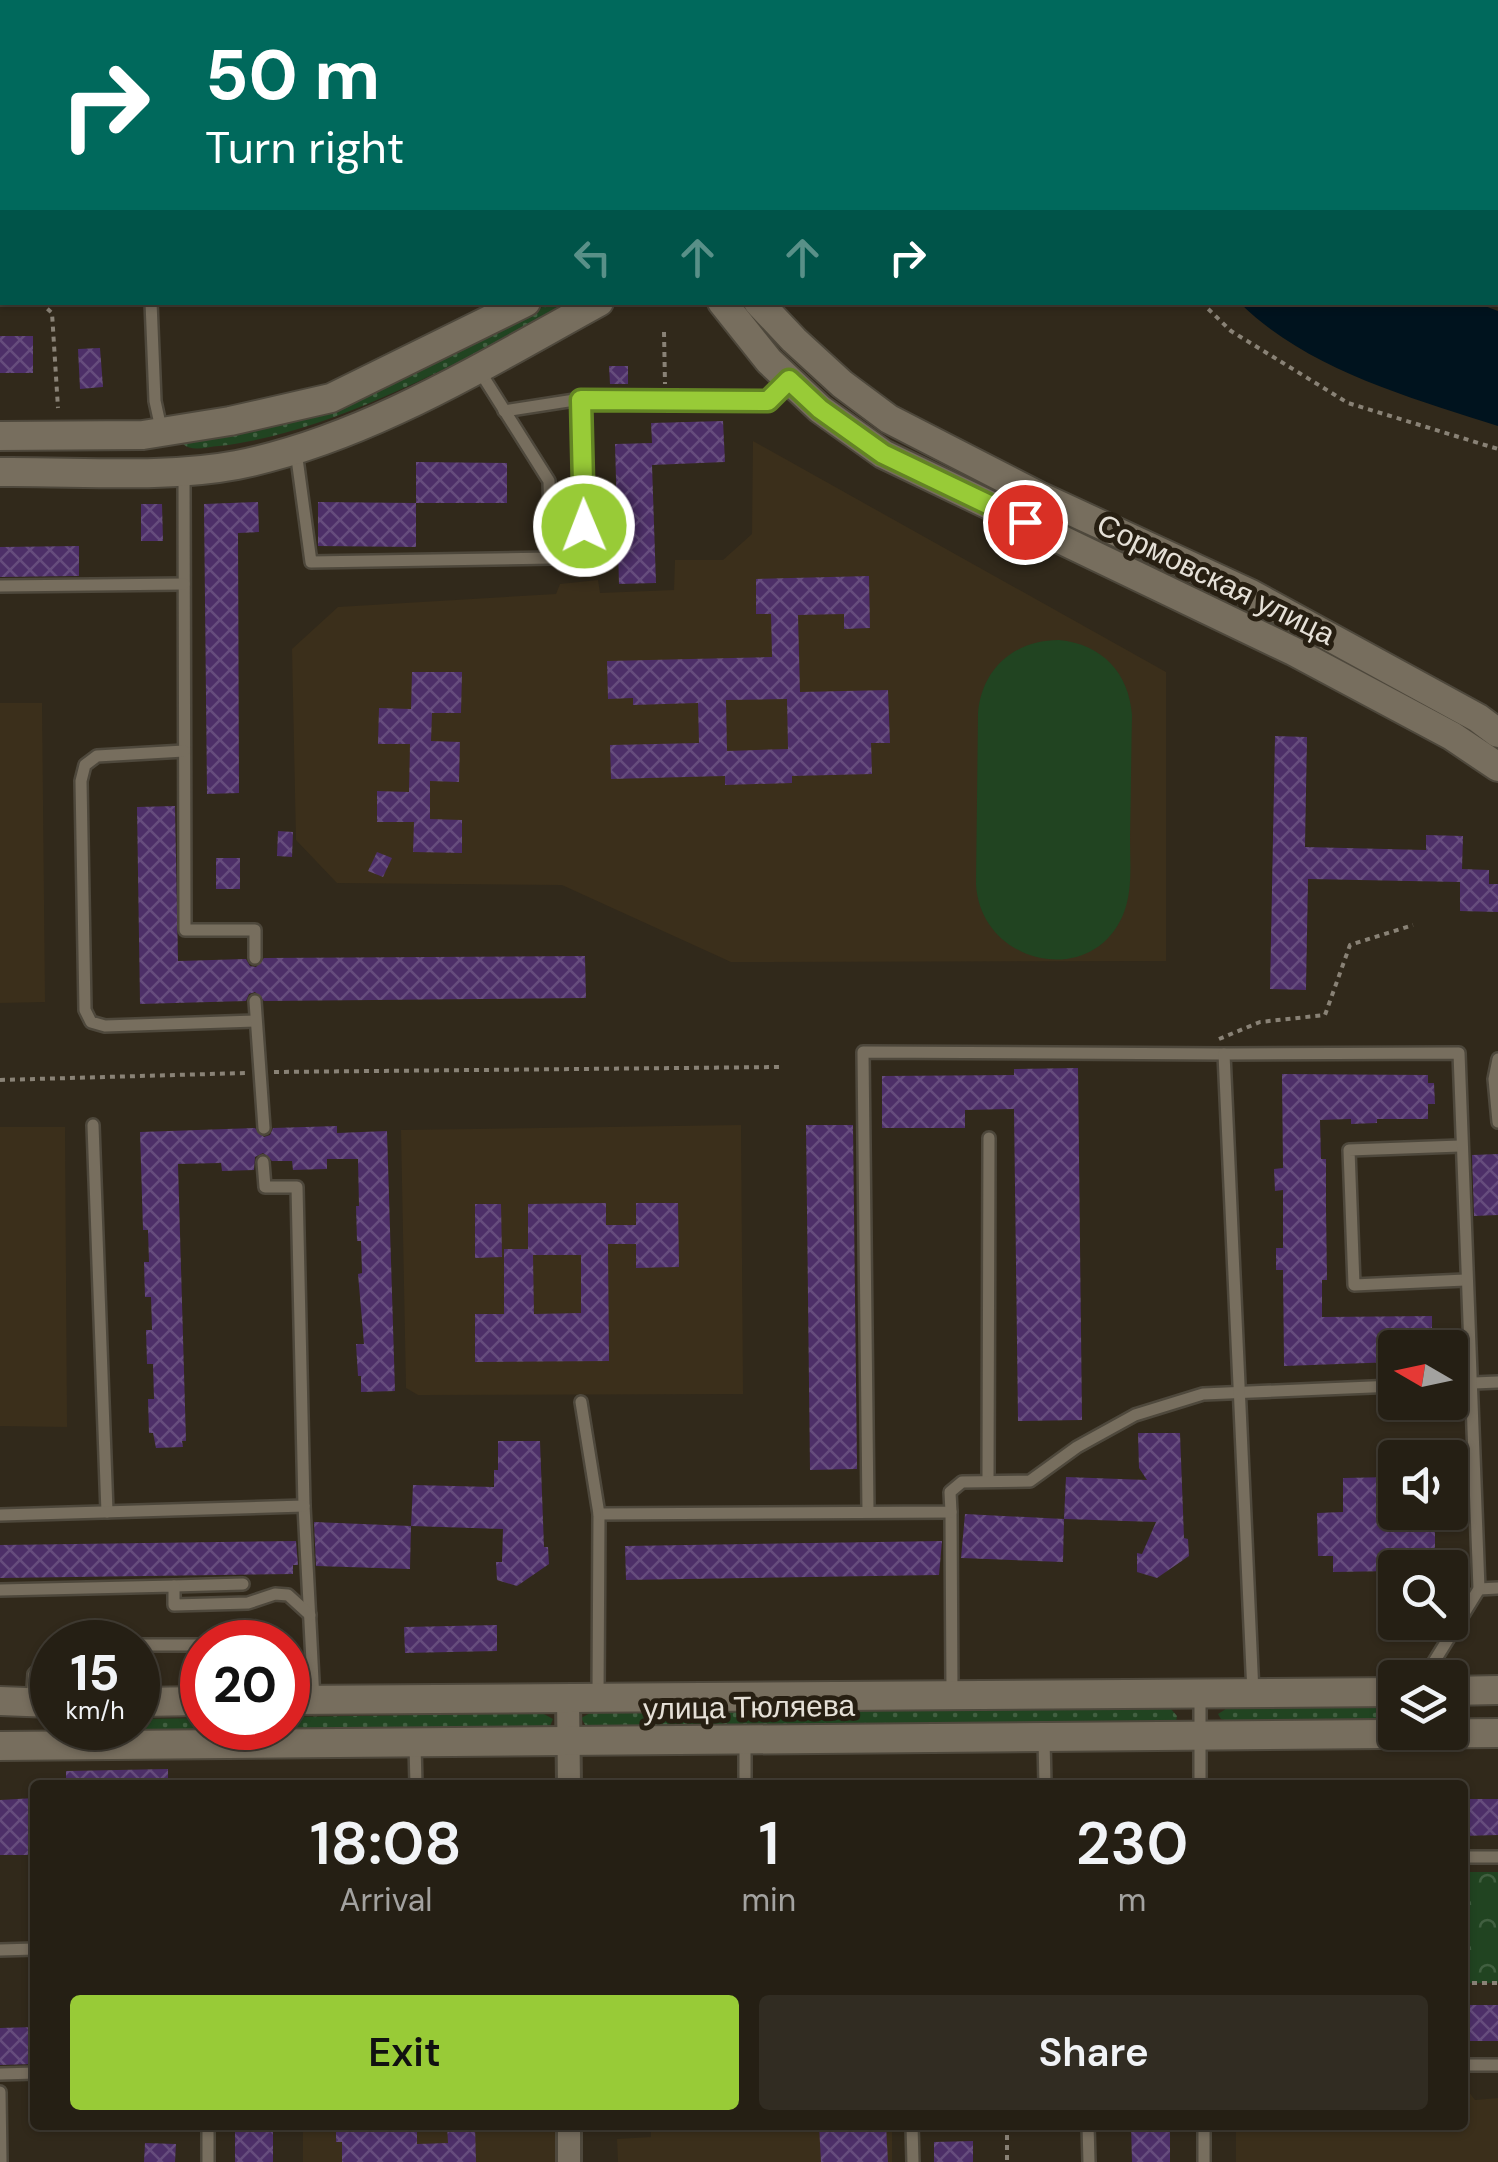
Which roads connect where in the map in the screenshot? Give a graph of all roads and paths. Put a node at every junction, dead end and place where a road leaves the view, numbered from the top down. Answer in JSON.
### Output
{"nodes":[{"id":1,"x":43,"y":305,"type":"edge"},
{"id":2,"x":151,"y":305,"type":"edge"},
{"id":3,"x":520,"y":305,"type":"edge"},
{"id":4,"x":593,"y":305,"type":"edge"},
{"id":5,"x":724,"y":305,"type":"edge"},
{"id":6,"x":761,"y":305,"type":"edge"},
{"id":7,"x":1204,"y":305,"type":"edge"},
{"id":8,"x":664,"y":332,"type":"dead end"},
{"id":9,"x":478,"y":368,"type":"junction"},
{"id":10,"x":789,"y":380,"type":"junction"},
{"id":11,"x":666,"y":399,"type":"junction"},
{"id":12,"x":581,"y":400,"type":"junction"},
{"id":13,"x":58,"y":408,"type":"dead end"},
{"id":14,"x":504,"y":411,"type":"junction"},
{"id":15,"x":152,"y":434,"type":"junction"},
{"id":16,"x":0,"y":436,"type":"edge"},
{"id":17,"x":1498,"y":449,"type":"edge"},
{"id":18,"x":296,"y":451,"type":"junction"},
{"id":19,"x":144,"y":471,"type":"junction"},
{"id":20,"x":184,"y":471,"type":"junction"},
{"id":21,"x":0,"y":472,"type":"edge"},
{"id":22,"x":584,"y":526,"type":"dead end"},
{"id":23,"x":184,"y":584,"type":"junction"},
{"id":24,"x":0,"y":586,"type":"edge"},
{"id":25,"x":1492,"y":728,"type":"edge"},
{"id":26,"x":1469,"y":748,"type":"junction"},
{"id":27,"x":184,"y":751,"type":"junction"},
{"id":28,"x":1498,"y":767,"type":"edge"},
{"id":29,"x":1413,"y":925,"type":"dead end"},
{"id":30,"x":255,"y":958,"type":"dead end"},
{"id":31,"x":255,"y":1001,"type":"dead end"},
{"id":32,"x":255,"y":1021,"type":"junction"},
{"id":33,"x":1187,"y":1053,"type":"junction"},
{"id":34,"x":1224,"y":1054,"type":"junction"},
{"id":35,"x":1498,"y":1058,"type":"edge"},
{"id":36,"x":780,"y":1067,"type":"dead end"},
{"id":37,"x":261,"y":1072,"type":"junction"},
{"id":38,"x":0,"y":1080,"type":"edge"},
{"id":39,"x":1498,"y":1122,"type":"edge"},
{"id":40,"x":93,"y":1124,"type":"dead end"},
{"id":41,"x":264,"y":1128,"type":"dead end"},
{"id":42,"x":989,"y":1138,"type":"dead end"},
{"id":43,"x":1460,"y":1146,"type":"junction"},
{"id":44,"x":263,"y":1162,"type":"dead end"},
{"id":45,"x":1466,"y":1280,"type":"junction"},
{"id":46,"x":1498,"y":1382,"type":"edge"},
{"id":47,"x":1468,"y":1383,"type":"edge"},
{"id":48,"x":1471,"y":1383,"type":"junction"},
{"id":49,"x":1378,"y":1387,"type":"edge"},
{"id":50,"x":1240,"y":1392,"type":"junction"},
{"id":51,"x":581,"y":1402,"type":"dead end"},
{"id":52,"x":988,"y":1480,"type":"junction"},
{"id":53,"x":304,"y":1506,"type":"junction"},
{"id":54,"x":868,"y":1510,"type":"junction"},
{"id":55,"x":107,"y":1512,"type":"junction"},
{"id":56,"x":951,"y":1512,"type":"junction"},
{"id":57,"x":598,"y":1514,"type":"junction"},
{"id":58,"x":0,"y":1515,"type":"edge"},
{"id":59,"x":243,"y":1584,"type":"dead end"},
{"id":60,"x":174,"y":1586,"type":"junction"},
{"id":61,"x":1498,"y":1588,"type":"edge"},
{"id":62,"x":1479,"y":1589,"type":"junction"},
{"id":63,"x":0,"y":1590,"type":"edge"},
{"id":64,"x":310,"y":1616,"type":"junction"},
{"id":65,"x":309,"y":1620,"type":"edge"},
{"id":66,"x":1435,"y":1660,"type":"edge"},
{"id":67,"x":1498,"y":1690,"type":"edge"},
{"id":68,"x":1468,"y":1691,"type":"edge"},
{"id":69,"x":1378,"y":1692,"type":"edge"},
{"id":70,"x":1253,"y":1694,"type":"junction"},
{"id":71,"x":310,"y":1695,"type":"edge"},
{"id":72,"x":1200,"y":1695,"type":"junction"},
{"id":73,"x":952,"y":1696,"type":"junction"},
{"id":74,"x":568,"y":1697,"type":"junction"},
{"id":75,"x":598,"y":1697,"type":"junction"},
{"id":76,"x":0,"y":1701,"type":"edge"},
{"id":77,"x":30,"y":1702,"type":"edge"},
{"id":78,"x":1498,"y":1732,"type":"edge"},
{"id":79,"x":1200,"y":1736,"type":"junction"},
{"id":80,"x":1044,"y":1738,"type":"junction"},
{"id":81,"x":745,"y":1739,"type":"junction"},
{"id":82,"x":415,"y":1742,"type":"junction"},
{"id":83,"x":568,"y":1742,"type":"junction"},
{"id":84,"x":160,"y":1745,"type":"edge"},
{"id":85,"x":0,"y":1746,"type":"edge"},
{"id":86,"x":30,"y":1746,"type":"edge"},
{"id":87,"x":416,"y":1780,"type":"edge"},
{"id":88,"x":569,"y":1780,"type":"edge"},
{"id":89,"x":745,"y":1780,"type":"edge"},
{"id":90,"x":1045,"y":1780,"type":"edge"},
{"id":91,"x":1200,"y":1780,"type":"edge"},
{"id":92,"x":1498,"y":1857,"type":"edge"},
{"id":93,"x":1468,"y":1858,"type":"edge"},
{"id":94,"x":30,"y":1948,"type":"edge"},
{"id":95,"x":0,"y":1950,"type":"edge"},
{"id":96,"x":1468,"y":1983,"type":"edge"},
{"id":97,"x":1498,"y":1983,"type":"edge"},
{"id":98,"x":1498,"y":2064,"type":"edge"},
{"id":99,"x":1468,"y":2065,"type":"edge"},
{"id":100,"x":30,"y":2073,"type":"edge"},
{"id":101,"x":0,"y":2074,"type":"edge"},
{"id":102,"x":0,"y":2092,"type":"edge"},
{"id":103,"x":208,"y":2130,"type":"edge"},
{"id":104,"x":569,"y":2130,"type":"edge"},
{"id":105,"x":912,"y":2130,"type":"edge"},
{"id":106,"x":1007,"y":2130,"type":"edge"},
{"id":107,"x":1088,"y":2130,"type":"edge"},
{"id":108,"x":1204,"y":2130,"type":"edge"},
{"id":109,"x":1,"y":2162,"type":"edge"},
{"id":110,"x":208,"y":2162,"type":"edge"},
{"id":111,"x":569,"y":2162,"type":"edge"},
{"id":112,"x":914,"y":2162,"type":"edge"},
{"id":113,"x":1007,"y":2162,"type":"edge"},
{"id":114,"x":1089,"y":2162,"type":"edge"},
{"id":115,"x":1204,"y":2162,"type":"edge"}],
"edges":[{"from":1,"to":13,"type":"path"},
{"from":2,"to":15,"type":"lane"},
{"from":3,"to":15,"type":"main road"},
{"from":4,"to":9,"type":"main road"},
{"from":5,"to":10,"type":"main road","name":"Сормовская улица"},
{"from":6,"to":25,"type":"main road","name":"Сормовская улица"},
{"from":7,"to":17,"type":"path"},
{"from":8,"to":11,"type":"path"},
{"from":9,"to":14,"type":"lane"},
{"from":9,"to":18,"type":"main road"},
{"from":10,"to":11,"type":"lane"},
{"from":10,"to":26,"type":"main road","name":"Сормовская улица"},
{"from":11,"to":12,"type":"lane"},
{"from":12,"to":14,"type":"lane"},
{"from":12,"to":22,"type":"lane"},
{"from":14,"to":18,"type":"lane"},
{"from":15,"to":16,"type":"main road"},
{"from":15,"to":19,"type":"main road"},
{"from":18,"to":20,"type":"main road"},
{"from":19,"to":20,"type":"main road"},
{"from":19,"to":21,"type":"main road"},
{"from":20,"to":23,"type":"lane"},
{"from":23,"to":24,"type":"lane"},
{"from":23,"to":27,"type":"lane"},
{"from":25,"to":26,"type":"main road"},
{"from":26,"to":28,"type":"main road","name":"Сормовская улица"},
{"from":27,"to":30,"type":"lane"},
{"from":27,"to":32,"type":"lane"},
{"from":29,"to":33,"type":"path"},
{"from":31,"to":32,"type":"lane"},
{"from":32,"to":37,"type":"lane"},
{"from":33,"to":34,"type":"lane"},
{"from":33,"to":54,"type":"lane"},
{"from":34,"to":43,"type":"lane"},
{"from":34,"to":50,"type":"lane"},
{"from":35,"to":39,"type":"lane"},
{"from":36,"to":37,"type":"path"},
{"from":37,"to":38,"type":"path"},
{"from":37,"to":41,"type":"lane"},
{"from":40,"to":55,"type":"lane"},
{"from":42,"to":52,"type":"lane"},
{"from":43,"to":45,"type":"lane"},
{"from":43,"to":45,"type":"lane"},
{"from":44,"to":53,"type":"lane"},
{"from":45,"to":48,"type":"lane"},
{"from":46,"to":48,"type":"lane"},
{"from":47,"to":48,"type":"lane"},
{"from":48,"to":62,"type":"lane"},
{"from":49,"to":50,"type":"lane"},
{"from":50,"to":52,"type":"lane"},
{"from":50,"to":70,"type":"lane"},
{"from":51,"to":57,"type":"lane"},
{"from":52,"to":56,"type":"lane"},
{"from":53,"to":55,"type":"lane"},
{"from":53,"to":64,"type":"lane"},
{"from":54,"to":56,"type":"lane"},
{"from":54,"to":57,"type":"lane"},
{"from":55,"to":58,"type":"lane"},
{"from":56,"to":73,"type":"lane"},
{"from":57,"to":75,"type":"lane"},
{"from":59,"to":60,"type":"lane"},
{"from":60,"to":63,"type":"lane"},
{"from":60,"to":64,"type":"lane"},
{"from":61,"to":62,"type":"lane"},
{"from":62,"to":66,"type":"lane"},
{"from":64,"to":65,"type":"lane"},
{"from":67,"to":68,"type":"main road"},
{"from":69,"to":70,"type":"main road","name":"улица Тюляева"},
{"from":70,"to":72,"type":"main road","name":"улица Тюляева"},
{"from":71,"to":74,"type":"main road","name":"улица Тюляева"},
{"from":72,"to":73,"type":"main road","name":"улица Тюляева"},
{"from":72,"to":79,"type":"lane"},
{"from":73,"to":75,"type":"main road","name":"улица Тюляева"},
{"from":74,"to":75,"type":"main road","name":"улица Тюляева"},
{"from":74,"to":83,"type":"street"},
{"from":76,"to":77,"type":"main road"},
{"from":78,"to":79,"type":"main road","name":"улица Тюляева"},
{"from":79,"to":80,"type":"main road","name":"улица Тюляева"},
{"from":79,"to":91,"type":"lane"},
{"from":80,"to":81,"type":"main road","name":"улица Тюляева"},
{"from":80,"to":90,"type":"lane"},
{"from":81,"to":83,"type":"main road","name":"улица Тюляева"},
{"from":81,"to":89,"type":"lane"},
{"from":82,"to":83,"type":"main road","name":"улица Тюляева"},
{"from":82,"to":84,"type":"main road","name":"улица Тюляева"},
{"from":82,"to":87,"type":"lane"},
{"from":83,"to":88,"type":"street"},
{"from":85,"to":86,"type":"main road","name":"улица Тюляева"},
{"from":92,"to":93,"type":"lane"},
{"from":94,"to":95,"type":"lane"},
{"from":96,"to":97,"type":"path"},
{"from":98,"to":99,"type":"lane"},
{"from":100,"to":101,"type":"lane"},
{"from":102,"to":109,"type":"lane"},
{"from":103,"to":110,"type":"lane"},
{"from":104,"to":111,"type":"street"},
{"from":105,"to":112,"type":"lane"},
{"from":106,"to":113,"type":"path"},
{"from":107,"to":114,"type":"lane"},
{"from":108,"to":115,"type":"lane"}]}
